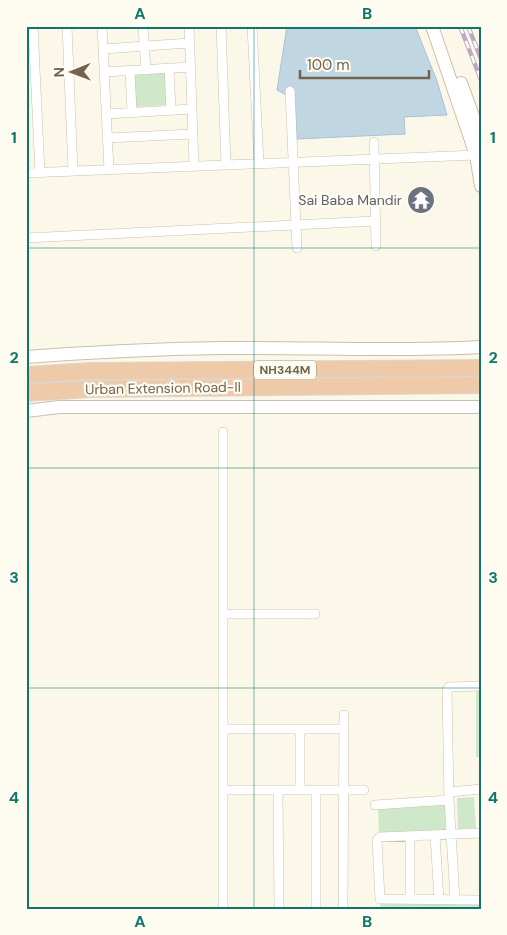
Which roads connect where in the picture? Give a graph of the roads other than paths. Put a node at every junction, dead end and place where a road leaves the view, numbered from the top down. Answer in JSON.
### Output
{"nodes":[{"id":1,"x":33,"y":26,"type":"edge"},
{"id":2,"x":66,"y":26,"type":"edge"},
{"id":3,"x":102,"y":26,"type":"edge"},
{"id":4,"x":143,"y":26,"type":"edge"},
{"id":5,"x":188,"y":26,"type":"edge"},
{"id":6,"x":221,"y":26,"type":"edge"},
{"id":7,"x":252,"y":26,"type":"edge"},
{"id":8,"x":432,"y":26,"type":"edge"},
{"id":9,"x":440,"y":26,"type":"edge"},
{"id":10,"x":189,"y":43,"type":"junction"},
{"id":11,"x":145,"y":46,"type":"junction"},
{"id":12,"x":103,"y":49,"type":"junction"},
{"id":13,"x":190,"y":67,"type":"junction"},
{"id":14,"x":169,"y":68,"type":"junction"},
{"id":15,"x":146,"y":70,"type":"junction"},
{"id":16,"x":130,"y":71,"type":"junction"},
{"id":17,"x":104,"y":72,"type":"junction"},
{"id":18,"x":290,"y":92,"type":"dead end"},
{"id":19,"x":192,"y":109,"type":"junction"},
{"id":20,"x":171,"y":110,"type":"junction"},
{"id":21,"x":132,"y":112,"type":"junction"},
{"id":22,"x":106,"y":114,"type":"junction"},
{"id":23,"x":193,"y":134,"type":"junction"},
{"id":24,"x":108,"y":138,"type":"junction"},
{"id":25,"x":481,"y":138,"type":"edge"},
{"id":26,"x":374,"y":142,"type":"dead end"},
{"id":27,"x":476,"y":156,"type":"junction"},
{"id":28,"x":374,"y":159,"type":"junction"},
{"id":29,"x":294,"y":162,"type":"junction"},
{"id":30,"x":259,"y":164,"type":"junction"},
{"id":31,"x":226,"y":165,"type":"junction"},
{"id":32,"x":194,"y":166,"type":"junction"},
{"id":33,"x":109,"y":170,"type":"junction"},
{"id":34,"x":73,"y":172,"type":"junction"},
{"id":35,"x":40,"y":173,"type":"junction"},
{"id":36,"x":26,"y":174,"type":"edge"},
{"id":37,"x":481,"y":186,"type":"edge"},
{"id":38,"x":375,"y":221,"type":"junction"},
{"id":39,"x":296,"y":225,"type":"junction"},
{"id":40,"x":26,"y":238,"type":"edge"},
{"id":41,"x":376,"y":246,"type":"dead end"},
{"id":42,"x":297,"y":248,"type":"dead end"},
{"id":43,"x":481,"y":347,"type":"edge"},
{"id":44,"x":26,"y":357,"type":"edge"},
{"id":45,"x":481,"y":368,"type":"edge"},
{"id":46,"x":26,"y":375,"type":"edge"},
{"id":47,"x":481,"y":385,"type":"edge"},
{"id":48,"x":26,"y":393,"type":"edge"},
{"id":49,"x":481,"y":407,"type":"edge"},
{"id":50,"x":26,"y":411,"type":"edge"},
{"id":51,"x":223,"y":432,"type":"dead end"},
{"id":52,"x":223,"y":614,"type":"junction"},
{"id":53,"x":315,"y":614,"type":"dead end"},
{"id":54,"x":481,"y":686,"type":"edge"},
{"id":55,"x":344,"y":714,"type":"dead end"},
{"id":56,"x":223,"y":729,"type":"junction"},
{"id":57,"x":300,"y":729,"type":"junction"},
{"id":58,"x":344,"y":729,"type":"junction"},
{"id":59,"x":481,"y":789,"type":"edge"},
{"id":60,"x":223,"y":790,"type":"junction"},
{"id":61,"x":278,"y":790,"type":"junction"},
{"id":62,"x":300,"y":790,"type":"junction"},
{"id":63,"x":344,"y":790,"type":"junction"},
{"id":64,"x":364,"y":790,"type":"dead end"},
{"id":65,"x":316,"y":791,"type":"junction"},
{"id":66,"x":449,"y":796,"type":"junction"},
{"id":67,"x":375,"y":805,"type":"dead end"},
{"id":68,"x":481,"y":833,"type":"edge"},
{"id":69,"x":451,"y":834,"type":"junction"},
{"id":70,"x":436,"y":835,"type":"junction"},
{"id":71,"x":410,"y":836,"type":"junction"},
{"id":72,"x":410,"y":899,"type":"junction"},
{"id":73,"x":439,"y":900,"type":"junction"},
{"id":74,"x":456,"y":900,"type":"junction"},
{"id":75,"x":481,"y":900,"type":"edge"},
{"id":76,"x":223,"y":909,"type":"edge"},
{"id":77,"x":280,"y":909,"type":"edge"},
{"id":78,"x":316,"y":909,"type":"edge"},
{"id":79,"x":343,"y":909,"type":"edge"}],
"edges":[{"from":1,"to":35,"type":"street"},
{"from":2,"to":34,"type":"street"},
{"from":3,"to":12,"type":"street"},
{"from":4,"to":11,"type":"street"},
{"from":5,"to":10,"type":"street"},
{"from":6,"to":31,"type":"street"},
{"from":7,"to":30,"type":"street"},
{"from":8,"to":27,"type":"street"},
{"from":9,"to":25,"type":"street"},
{"from":10,"to":11,"type":"street"},
{"from":10,"to":13,"type":"street"},
{"from":11,"to":12,"type":"street"},
{"from":11,"to":15,"type":"street"},
{"from":12,"to":17,"type":"street"},
{"from":13,"to":14,"type":"street"},
{"from":13,"to":19,"type":"street"},
{"from":14,"to":15,"type":"street"},
{"from":14,"to":20,"type":"street"},
{"from":15,"to":16,"type":"street"},
{"from":16,"to":17,"type":"street"},
{"from":16,"to":21,"type":"street"},
{"from":17,"to":22,"type":"street"},
{"from":18,"to":29,"type":"street"},
{"from":19,"to":20,"type":"street"},
{"from":19,"to":23,"type":"street"},
{"from":20,"to":21,"type":"street"},
{"from":21,"to":22,"type":"street"},
{"from":22,"to":24,"type":"street"},
{"from":23,"to":24,"type":"street"},
{"from":23,"to":32,"type":"street"},
{"from":24,"to":33,"type":"street"},
{"from":26,"to":28,"type":"street"},
{"from":27,"to":28,"type":"street"},
{"from":27,"to":37,"type":"street"},
{"from":28,"to":29,"type":"street"},
{"from":28,"to":38,"type":"street"},
{"from":29,"to":30,"type":"street"},
{"from":29,"to":39,"type":"street"},
{"from":30,"to":31,"type":"street"},
{"from":31,"to":32,"type":"street"},
{"from":32,"to":33,"type":"street"},
{"from":33,"to":34,"type":"street"},
{"from":34,"to":35,"type":"street"},
{"from":35,"to":36,"type":"street"},
{"from":38,"to":39,"type":"street"},
{"from":38,"to":41,"type":"street"},
{"from":39,"to":40,"type":"street"},
{"from":39,"to":42,"type":"street"},
{"from":43,"to":44,"type":"street"},
{"from":45,"to":46,"type":"highway","name":"Urban Extension Road-II","number":"NH344M"},
{"from":47,"to":48,"type":"highway","name":"Urban Extension Road-II","number":"NH344M"},
{"from":49,"to":50,"type":"street"},
{"from":51,"to":52,"type":"street"},
{"from":52,"to":53,"type":"street"},
{"from":52,"to":56,"type":"street"},
{"from":54,"to":66,"type":"street"},
{"from":55,"to":58,"type":"street"},
{"from":56,"to":57,"type":"street"},
{"from":56,"to":60,"type":"street"},
{"from":57,"to":58,"type":"street"},
{"from":57,"to":62,"type":"street"},
{"from":58,"to":63,"type":"street"},
{"from":59,"to":66,"type":"street"},
{"from":60,"to":61,"type":"street"},
{"from":60,"to":76,"type":"street"},
{"from":61,"to":62,"type":"street"},
{"from":61,"to":77,"type":"street"},
{"from":62,"to":65,"type":"street"},
{"from":63,"to":64,"type":"street"},
{"from":63,"to":65,"type":"street"},
{"from":63,"to":79,"type":"street"},
{"from":65,"to":78,"type":"street"},
{"from":66,"to":67,"type":"street"},
{"from":66,"to":69,"type":"street"},
{"from":68,"to":69,"type":"street"},
{"from":69,"to":70,"type":"street"},
{"from":69,"to":74,"type":"street"},
{"from":70,"to":71,"type":"street"},
{"from":70,"to":73,"type":"street"},
{"from":71,"to":72,"type":"street"},
{"from":71,"to":72,"type":"street"},
{"from":72,"to":73,"type":"street"},
{"from":73,"to":74,"type":"street"},
{"from":74,"to":75,"type":"street"}]}
